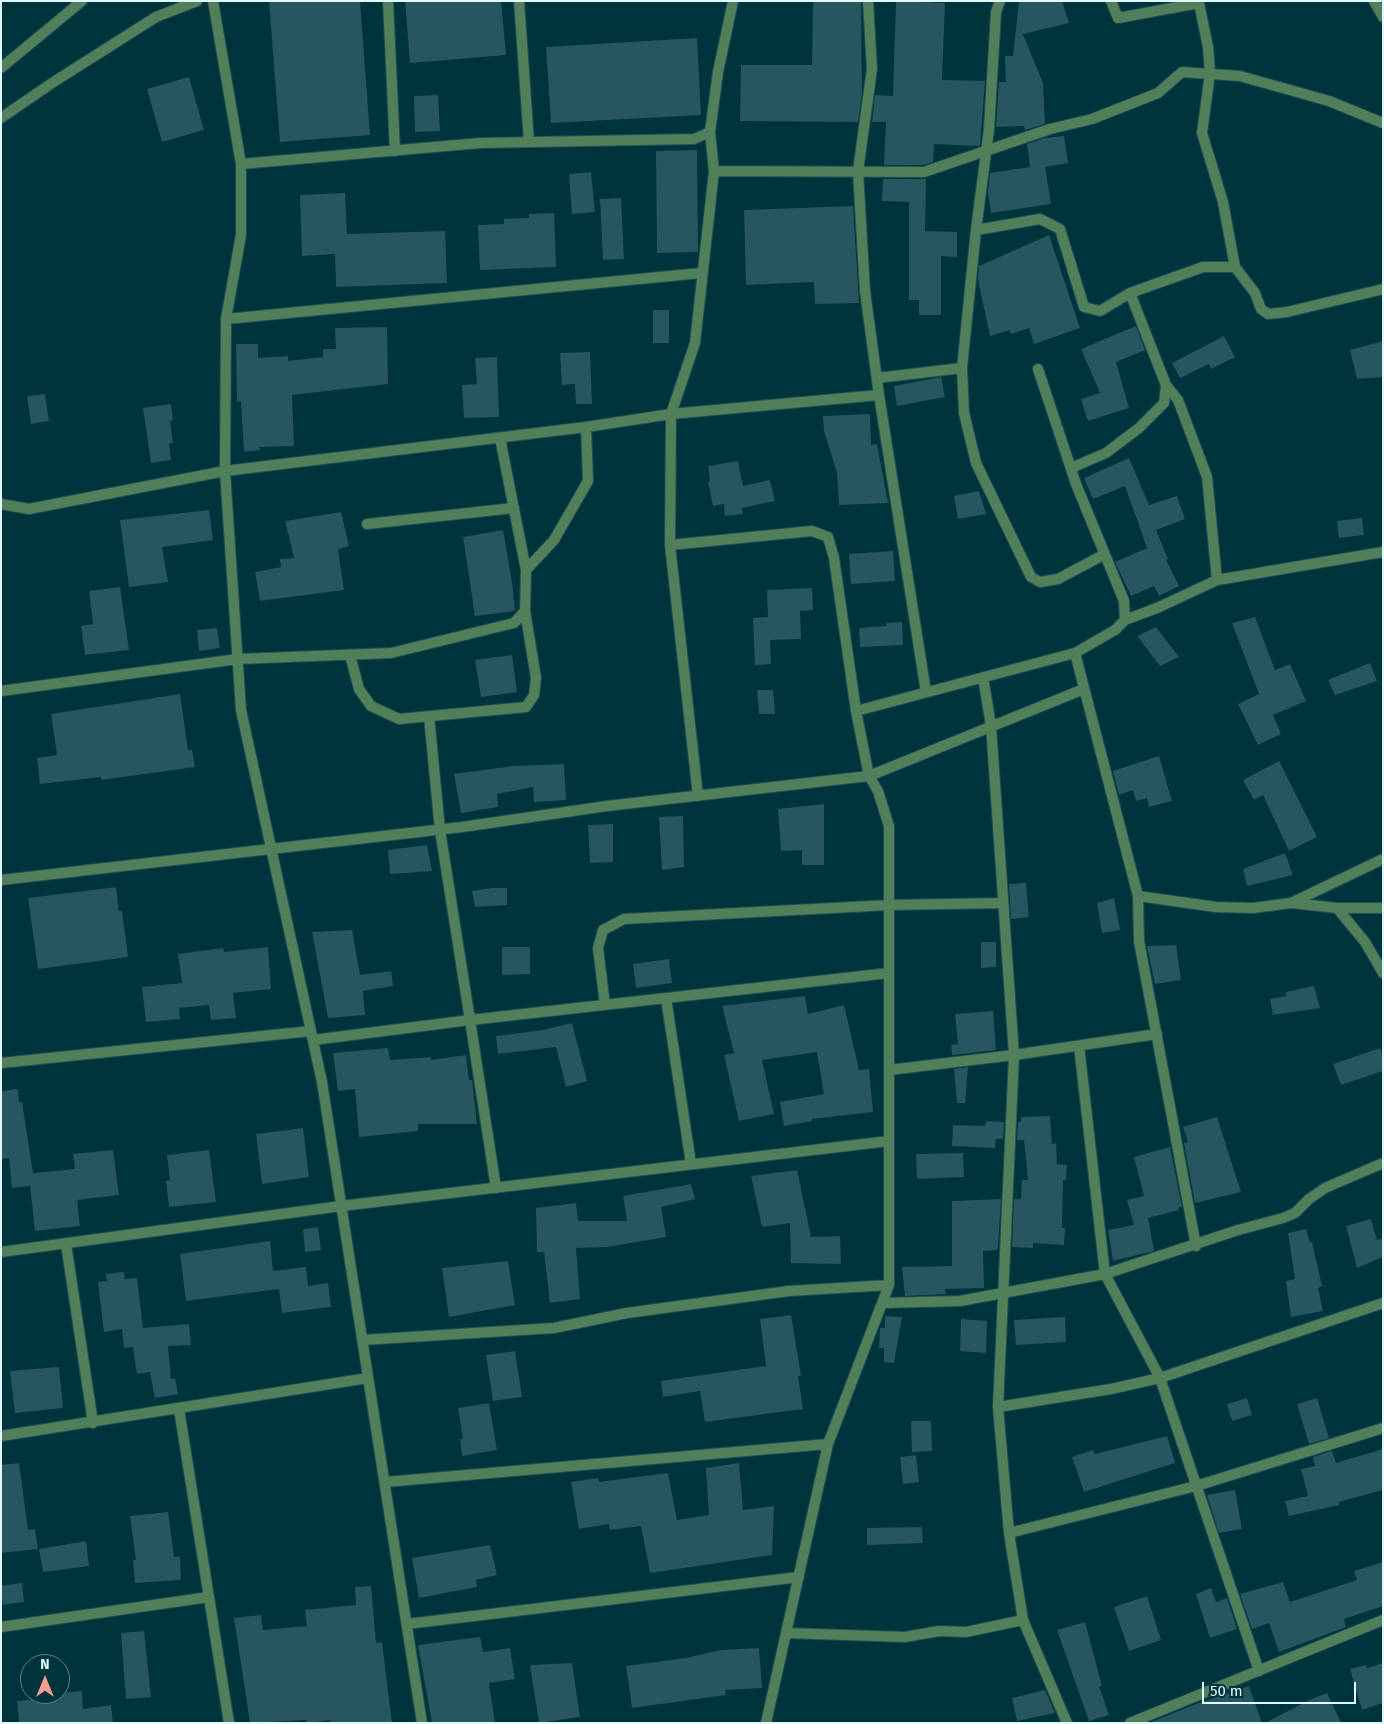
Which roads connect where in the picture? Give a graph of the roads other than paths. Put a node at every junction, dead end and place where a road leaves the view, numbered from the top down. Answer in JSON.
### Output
{"nodes":[{"id":1,"x":82,"y":1,"type":"edge"},
{"id":2,"x":197,"y":1,"type":"edge"},
{"id":3,"x":213,"y":1,"type":"edge"},
{"id":4,"x":388,"y":1,"type":"edge"},
{"id":5,"x":519,"y":1,"type":"edge"},
{"id":6,"x":733,"y":1,"type":"edge"},
{"id":7,"x":868,"y":1,"type":"edge"},
{"id":8,"x":1000,"y":1,"type":"edge"},
{"id":9,"x":1112,"y":1,"type":"edge"},
{"id":10,"x":1374,"y":1,"type":"edge"},
{"id":11,"x":1383,"y":17,"type":"edge"},
{"id":12,"x":1,"y":68,"type":"edge"},
{"id":13,"x":1210,"y":73,"type":"junction"},
{"id":14,"x":1,"y":118,"type":"edge"},
{"id":15,"x":1383,"y":122,"type":"edge"},
{"id":16,"x":710,"y":132,"type":"junction"},
{"id":17,"x":529,"y":142,"type":"junction"},
{"id":18,"x":987,"y":150,"type":"junction"},
{"id":19,"x":395,"y":151,"type":"junction"},
{"id":20,"x":241,"y":164,"type":"junction"},
{"id":21,"x":714,"y":170,"type":"junction"},
{"id":22,"x":858,"y":171,"type":"junction"},
{"id":23,"x":976,"y":230,"type":"junction"},
{"id":24,"x":1234,"y":267,"type":"junction"},
{"id":25,"x":701,"y":273,"type":"junction"},
{"id":26,"x":1383,"y":289,"type":"edge"},
{"id":27,"x":1130,"y":293,"type":"junction"},
{"id":28,"x":226,"y":319,"type":"junction"},
{"id":29,"x":962,"y":368,"type":"junction"},
{"id":30,"x":1038,"y":369,"type":"dead end"},
{"id":31,"x":877,"y":378,"type":"junction"},
{"id":32,"x":1166,"y":385,"type":"junction"},
{"id":33,"x":879,"y":395,"type":"junction"},
{"id":34,"x":671,"y":414,"type":"junction"},
{"id":35,"x":586,"y":427,"type":"junction"},
{"id":36,"x":500,"y":438,"type":"junction"},
{"id":37,"x":1071,"y":468,"type":"junction"},
{"id":38,"x":225,"y":472,"type":"junction"},
{"id":39,"x":1,"y":504,"type":"edge"},
{"id":40,"x":514,"y":508,"type":"junction"},
{"id":41,"x":367,"y":524,"type":"dead end"},
{"id":42,"x":670,"y":545,"type":"junction"},
{"id":43,"x":1383,"y":552,"type":"edge"},
{"id":44,"x":1106,"y":554,"type":"junction"},
{"id":45,"x":526,"y":570,"type":"junction"},
{"id":46,"x":1218,"y":580,"type":"junction"},
{"id":47,"x":525,"y":612,"type":"junction"},
{"id":48,"x":1124,"y":620,"type":"junction"},
{"id":49,"x":1075,"y":652,"type":"junction"},
{"id":50,"x":350,"y":655,"type":"junction"},
{"id":51,"x":238,"y":659,"type":"junction"},
{"id":52,"x":983,"y":677,"type":"junction"},
{"id":53,"x":1084,"y":689,"type":"junction"},
{"id":54,"x":1,"y":691,"type":"edge"},
{"id":55,"x":926,"y":692,"type":"junction"},
{"id":56,"x":856,"y":711,"type":"junction"},
{"id":57,"x":430,"y":716,"type":"junction"},
{"id":58,"x":991,"y":726,"type":"junction"},
{"id":59,"x":869,"y":776,"type":"junction"},
{"id":60,"x":698,"y":796,"type":"junction"},
{"id":61,"x":440,"y":830,"type":"junction"},
{"id":62,"x":271,"y":848,"type":"junction"},
{"id":63,"x":1383,"y":859,"type":"edge"},
{"id":64,"x":1,"y":880,"type":"edge"},
{"id":65,"x":1138,"y":896,"type":"junction"},
{"id":66,"x":1002,"y":903,"type":"junction"},
{"id":67,"x":1291,"y":903,"type":"junction"},
{"id":68,"x":889,"y":905,"type":"junction"},
{"id":69,"x":1337,"y":908,"type":"junction"},
{"id":70,"x":1383,"y":908,"type":"edge"},
{"id":71,"x":889,"y":973,"type":"junction"},
{"id":72,"x":1383,"y":973,"type":"edge"},
{"id":73,"x":666,"y":998,"type":"junction"},
{"id":74,"x":605,"y":1005,"type":"junction"},
{"id":75,"x":470,"y":1020,"type":"junction"},
{"id":76,"x":1157,"y":1034,"type":"junction"},
{"id":77,"x":312,"y":1036,"type":"junction"},
{"id":78,"x":1079,"y":1046,"type":"junction"},
{"id":79,"x":1014,"y":1055,"type":"junction"},
{"id":80,"x":1,"y":1064,"type":"edge"},
{"id":81,"x":889,"y":1070,"type":"junction"},
{"id":82,"x":889,"y":1141,"type":"junction"},
{"id":83,"x":1383,"y":1163,"type":"edge"},
{"id":84,"x":691,"y":1164,"type":"junction"},
{"id":85,"x":496,"y":1188,"type":"junction"},
{"id":86,"x":341,"y":1206,"type":"junction"},
{"id":87,"x":66,"y":1244,"type":"junction"},
{"id":88,"x":1196,"y":1246,"type":"junction"},
{"id":89,"x":1,"y":1252,"type":"edge"},
{"id":90,"x":1106,"y":1274,"type":"junction"},
{"id":91,"x":889,"y":1285,"type":"junction"},
{"id":92,"x":1004,"y":1292,"type":"junction"},
{"id":93,"x":882,"y":1303,"type":"junction"},
{"id":94,"x":1383,"y":1303,"type":"edge"},
{"id":95,"x":362,"y":1340,"type":"junction"},
{"id":96,"x":368,"y":1378,"type":"junction"},
{"id":97,"x":1160,"y":1378,"type":"junction"},
{"id":98,"x":998,"y":1407,"type":"junction"},
{"id":99,"x":179,"y":1409,"type":"junction"},
{"id":100,"x":93,"y":1423,"type":"junction"},
{"id":101,"x":1383,"y":1428,"type":"edge"},
{"id":102,"x":1,"y":1436,"type":"edge"},
{"id":103,"x":828,"y":1444,"type":"junction"},
{"id":104,"x":385,"y":1482,"type":"junction"},
{"id":105,"x":1196,"y":1486,"type":"junction"},
{"id":106,"x":1009,"y":1533,"type":"junction"},
{"id":107,"x":799,"y":1577,"type":"junction"},
{"id":108,"x":209,"y":1597,"type":"junction"},
{"id":109,"x":1024,"y":1620,"type":"junction"},
{"id":110,"x":1383,"y":1620,"type":"edge"},
{"id":111,"x":407,"y":1624,"type":"junction"},
{"id":112,"x":1,"y":1627,"type":"edge"},
{"id":113,"x":786,"y":1633,"type":"junction"},
{"id":114,"x":1259,"y":1671,"type":"junction"},
{"id":115,"x":229,"y":1723,"type":"edge"},
{"id":116,"x":422,"y":1723,"type":"edge"},
{"id":117,"x":766,"y":1723,"type":"edge"},
{"id":118,"x":1067,"y":1723,"type":"edge"},
{"id":119,"x":1130,"y":1723,"type":"edge"}],
"edges":[{"from":1,"to":12,"type":"street"},
{"from":2,"to":14,"type":"street"},
{"from":3,"to":20,"type":"street"},
{"from":4,"to":19,"type":"street"},
{"from":5,"to":17,"type":"street"},
{"from":6,"to":16,"type":"street"},
{"from":7,"to":22,"type":"street"},
{"from":8,"to":18,"type":"street"},
{"from":9,"to":13,"type":"street"},
{"from":10,"to":11,"type":"street"},
{"from":13,"to":15,"type":"street"},
{"from":13,"to":18,"type":"street"},
{"from":13,"to":24,"type":"street"},
{"from":16,"to":17,"type":"street"},
{"from":16,"to":21,"type":"street"},
{"from":17,"to":19,"type":"street"},
{"from":18,"to":22,"type":"street"},
{"from":18,"to":23,"type":"street"},
{"from":19,"to":20,"type":"street"},
{"from":20,"to":28,"type":"street"},
{"from":21,"to":22,"type":"street"},
{"from":21,"to":25,"type":"street"},
{"from":22,"to":31,"type":"street"},
{"from":23,"to":27,"type":"street"},
{"from":23,"to":29,"type":"street"},
{"from":24,"to":26,"type":"street"},
{"from":24,"to":27,"type":"street"},
{"from":25,"to":28,"type":"street"},
{"from":25,"to":34,"type":"street"},
{"from":27,"to":32,"type":"street"},
{"from":28,"to":38,"type":"street"},
{"from":29,"to":31,"type":"street"},
{"from":29,"to":44,"type":"street"},
{"from":30,"to":37,"type":"street"},
{"from":31,"to":33,"type":"street"},
{"from":32,"to":37,"type":"street"},
{"from":32,"to":46,"type":"street"},
{"from":33,"to":34,"type":"street"},
{"from":33,"to":55,"type":"street"},
{"from":34,"to":35,"type":"street"},
{"from":34,"to":42,"type":"street"},
{"from":35,"to":36,"type":"street"},
{"from":35,"to":45,"type":"street"},
{"from":36,"to":38,"type":"street"},
{"from":36,"to":40,"type":"street"},
{"from":37,"to":44,"type":"street"},
{"from":38,"to":39,"type":"street"},
{"from":38,"to":51,"type":"street"},
{"from":40,"to":41,"type":"street"},
{"from":40,"to":45,"type":"street"},
{"from":42,"to":56,"type":"street"},
{"from":42,"to":60,"type":"street"},
{"from":43,"to":46,"type":"street"},
{"from":44,"to":48,"type":"street"},
{"from":45,"to":47,"type":"street"},
{"from":46,"to":48,"type":"street"},
{"from":47,"to":50,"type":"street"},
{"from":47,"to":57,"type":"street"},
{"from":48,"to":49,"type":"street"},
{"from":49,"to":52,"type":"street"},
{"from":49,"to":53,"type":"street"},
{"from":50,"to":51,"type":"street"},
{"from":50,"to":57,"type":"street"},
{"from":51,"to":54,"type":"street"},
{"from":51,"to":62,"type":"street"},
{"from":52,"to":55,"type":"street"},
{"from":52,"to":58,"type":"street"},
{"from":53,"to":58,"type":"street"},
{"from":53,"to":65,"type":"street"},
{"from":55,"to":56,"type":"street"},
{"from":56,"to":59,"type":"street"},
{"from":57,"to":61,"type":"street"},
{"from":58,"to":59,"type":"street"},
{"from":58,"to":66,"type":"street"},
{"from":59,"to":60,"type":"street"},
{"from":59,"to":68,"type":"street"},
{"from":60,"to":61,"type":"street"},
{"from":61,"to":62,"type":"street"},
{"from":61,"to":75,"type":"street"},
{"from":62,"to":64,"type":"street"},
{"from":62,"to":77,"type":"street"},
{"from":63,"to":67,"type":"street"},
{"from":65,"to":67,"type":"street"},
{"from":65,"to":76,"type":"street"},
{"from":66,"to":68,"type":"street"},
{"from":66,"to":79,"type":"street"},
{"from":67,"to":69,"type":"street"},
{"from":68,"to":71,"type":"street"},
{"from":68,"to":74,"type":"street"},
{"from":69,"to":70,"type":"street"},
{"from":69,"to":72,"type":"street"},
{"from":71,"to":73,"type":"street"},
{"from":71,"to":81,"type":"street"},
{"from":73,"to":74,"type":"street"},
{"from":73,"to":84,"type":"street"},
{"from":74,"to":75,"type":"street"},
{"from":75,"to":77,"type":"street"},
{"from":75,"to":85,"type":"street"},
{"from":76,"to":78,"type":"street"},
{"from":76,"to":88,"type":"street"},
{"from":77,"to":80,"type":"street"},
{"from":77,"to":86,"type":"street"},
{"from":78,"to":79,"type":"street"},
{"from":78,"to":90,"type":"street"},
{"from":79,"to":81,"type":"street"},
{"from":79,"to":92,"type":"street"},
{"from":81,"to":82,"type":"street"},
{"from":82,"to":84,"type":"street"},
{"from":82,"to":91,"type":"street"},
{"from":83,"to":88,"type":"street"},
{"from":84,"to":85,"type":"street"},
{"from":85,"to":86,"type":"street"},
{"from":86,"to":87,"type":"street"},
{"from":86,"to":95,"type":"street"},
{"from":87,"to":89,"type":"street"},
{"from":87,"to":100,"type":"street"},
{"from":88,"to":90,"type":"street"},
{"from":90,"to":92,"type":"street"},
{"from":90,"to":97,"type":"street"},
{"from":91,"to":93,"type":"street"},
{"from":91,"to":95,"type":"street"},
{"from":92,"to":93,"type":"street"},
{"from":92,"to":98,"type":"street"},
{"from":93,"to":103,"type":"street"},
{"from":94,"to":97,"type":"street"},
{"from":95,"to":96,"type":"street"},
{"from":96,"to":99,"type":"street"},
{"from":96,"to":104,"type":"street"},
{"from":97,"to":98,"type":"street"},
{"from":97,"to":105,"type":"street"},
{"from":98,"to":106,"type":"street"},
{"from":99,"to":100,"type":"street"},
{"from":99,"to":108,"type":"street"},
{"from":100,"to":102,"type":"street"},
{"from":101,"to":105,"type":"street"},
{"from":103,"to":104,"type":"street"},
{"from":103,"to":107,"type":"street"},
{"from":104,"to":111,"type":"street"},
{"from":105,"to":106,"type":"street"},
{"from":105,"to":114,"type":"street"},
{"from":106,"to":109,"type":"street"},
{"from":107,"to":111,"type":"street"},
{"from":107,"to":113,"type":"street"},
{"from":108,"to":112,"type":"street"},
{"from":108,"to":115,"type":"street"},
{"from":109,"to":113,"type":"street"},
{"from":109,"to":118,"type":"street"},
{"from":110,"to":114,"type":"street"},
{"from":111,"to":116,"type":"street"},
{"from":113,"to":117,"type":"street"},
{"from":114,"to":119,"type":"street"}]}
